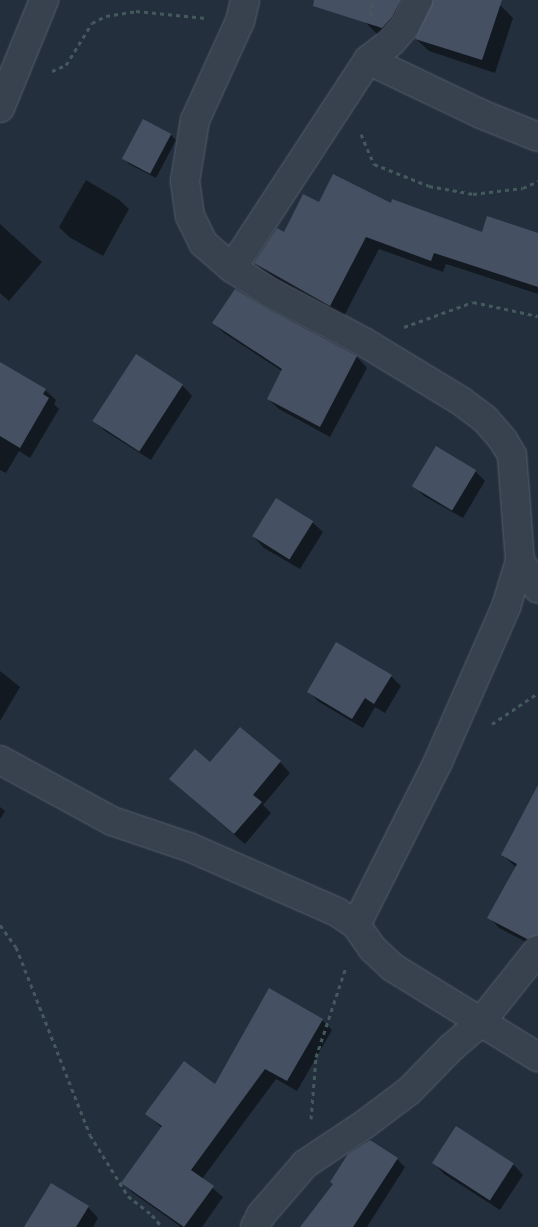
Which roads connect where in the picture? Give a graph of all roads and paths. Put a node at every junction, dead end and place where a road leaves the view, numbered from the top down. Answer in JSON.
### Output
{"nodes":[{"id":1,"x":44,"y":0,"type":"edge"},
{"id":2,"x":372,"y":0,"type":"edge"},
{"id":3,"x":418,"y":0,"type":"edge"},
{"id":4,"x":243,"y":11,"type":"edge"},
{"id":5,"x":368,"y":60,"type":"junction"},
{"id":6,"x":19,"y":63,"type":"junction"},
{"id":7,"x":0,"y":108,"type":"edge"},
{"id":8,"x":360,"y":133,"type":"dead end"},
{"id":9,"x":538,"y":138,"type":"edge"},
{"id":10,"x":538,"y":181,"type":"edge"},
{"id":11,"x":232,"y":268,"type":"junction"},
{"id":12,"x":538,"y":316,"type":"edge"},
{"id":13,"x":364,"y":342,"type":"junction"},
{"id":14,"x":520,"y":561,"type":"junction"},
{"id":15,"x":538,"y":589,"type":"edge"},
{"id":16,"x":0,"y":760,"type":"edge"},
{"id":17,"x":0,"y":925,"type":"edge"},
{"id":18,"x":356,"y":925,"type":"junction"},
{"id":19,"x":538,"y":950,"type":"edge"},
{"id":20,"x":480,"y":1023,"type":"junction"},
{"id":21,"x":538,"y":1057,"type":"edge"},
{"id":22,"x":305,"y":1164,"type":"junction"},
{"id":23,"x":162,"y":1227,"type":"edge"},
{"id":24,"x":255,"y":1227,"type":"edge"}],
"edges":[{"from":1,"to":6,"type":"street"},
{"from":2,"to":5,"type":"path"},
{"from":3,"to":5,"type":"street"},
{"from":4,"to":6,"type":"path"},
{"from":4,"to":11,"type":"street"},
{"from":5,"to":9,"type":"street"},
{"from":5,"to":11,"type":"street"},
{"from":6,"to":7,"type":"street"},
{"from":8,"to":10,"type":"path"},
{"from":11,"to":13,"type":"street"},
{"from":12,"to":13,"type":"path"},
{"from":13,"to":14,"type":"street"},
{"from":14,"to":15,"type":"street"},
{"from":14,"to":18,"type":"street"},
{"from":16,"to":18,"type":"street"},
{"from":17,"to":23,"type":"path"},
{"from":18,"to":20,"type":"street"},
{"from":18,"to":22,"type":"path"},
{"from":19,"to":20,"type":"street"},
{"from":20,"to":21,"type":"street"},
{"from":20,"to":22,"type":"street"},
{"from":22,"to":24,"type":"street"}]}
